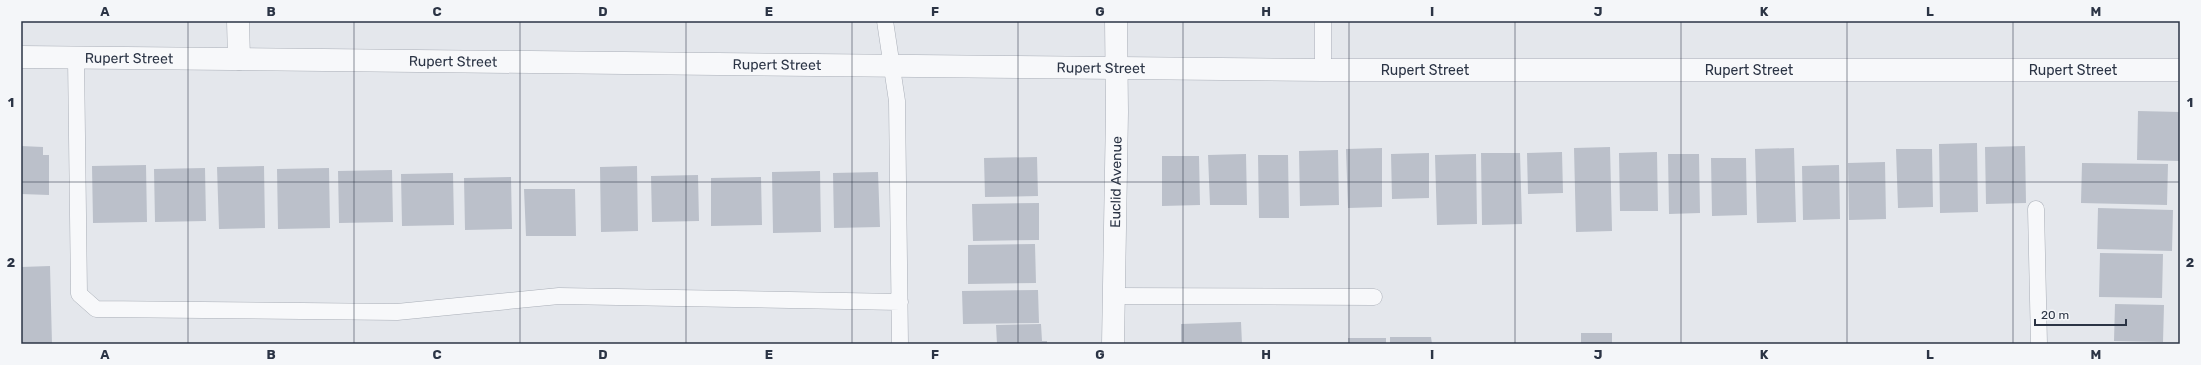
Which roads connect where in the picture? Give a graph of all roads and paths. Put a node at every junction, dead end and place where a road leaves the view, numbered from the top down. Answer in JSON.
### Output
{"nodes":[{"id":1,"x":238,"y":21,"type":"edge"},
{"id":2,"x":885,"y":21,"type":"edge"},
{"id":3,"x":1116,"y":21,"type":"edge"},
{"id":4,"x":1323,"y":21,"type":"edge"},
{"id":5,"x":21,"y":57,"type":"edge"},
{"id":6,"x":76,"y":58,"type":"junction"},
{"id":7,"x":239,"y":59,"type":"junction"},
{"id":8,"x":892,"y":65,"type":"junction"},
{"id":9,"x":1116,"y":68,"type":"junction"},
{"id":10,"x":1323,"y":70,"type":"junction"},
{"id":11,"x":2180,"y":70,"type":"edge"},
{"id":12,"x":2036,"y":209,"type":"dead end"},
{"id":13,"x":1113,"y":296,"type":"junction"},
{"id":14,"x":1374,"y":297,"type":"dead end"},
{"id":15,"x":900,"y":302,"type":"junction"},
{"id":16,"x":900,"y":344,"type":"edge"},
{"id":17,"x":1113,"y":344,"type":"edge"},
{"id":18,"x":2039,"y":344,"type":"edge"}],
"edges":[{"from":1,"to":7,"type":"street"},
{"from":2,"to":8,"type":"lane"},
{"from":3,"to":9,"type":"street","name":"Euclid Avenue"},
{"from":4,"to":10,"type":"lane"},
{"from":5,"to":6,"type":"street","name":"Rupert Street"},
{"from":6,"to":7,"type":"street","name":"Rupert Street"},
{"from":6,"to":15,"type":"lane"},
{"from":7,"to":8,"type":"street","name":"Rupert Street"},
{"from":8,"to":9,"type":"street","name":"Rupert Street"},
{"from":8,"to":15,"type":"lane"},
{"from":9,"to":10,"type":"street","name":"Rupert Street"},
{"from":9,"to":13,"type":"street","name":"Euclid Avenue"},
{"from":10,"to":11,"type":"street","name":"Rupert Street"},
{"from":12,"to":18,"type":"lane"},
{"from":13,"to":14,"type":"lane"},
{"from":13,"to":17,"type":"street","name":"Euclid Avenue"},
{"from":15,"to":16,"type":"lane"}]}
